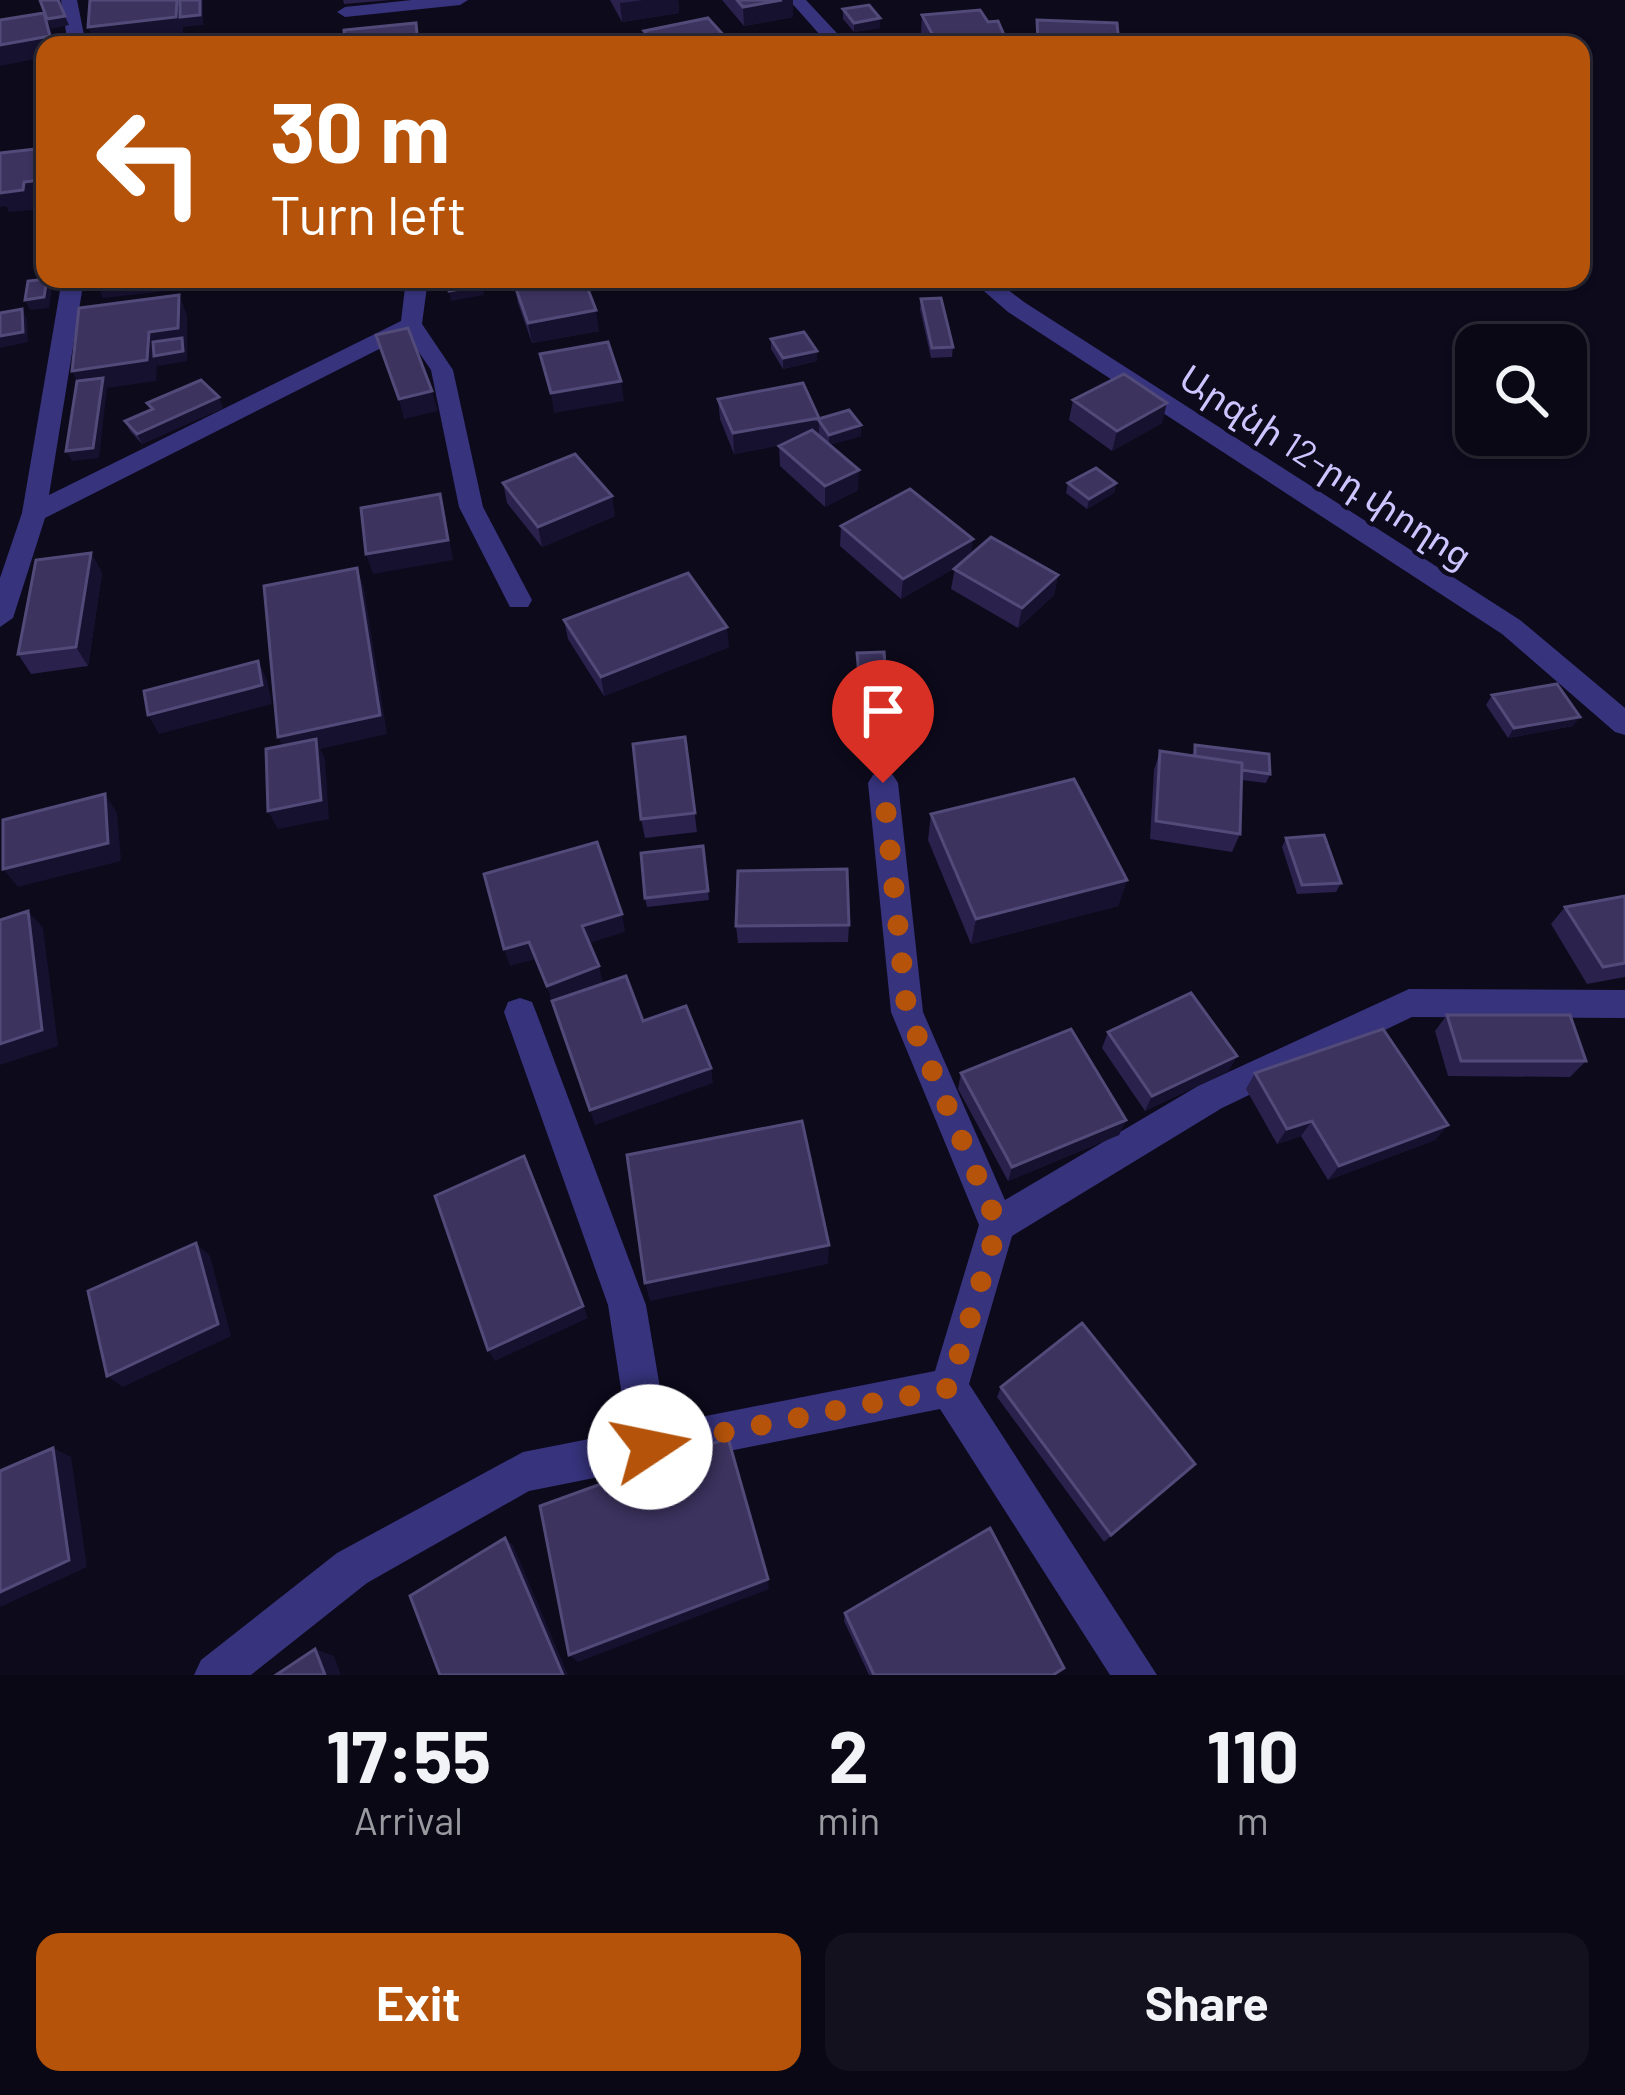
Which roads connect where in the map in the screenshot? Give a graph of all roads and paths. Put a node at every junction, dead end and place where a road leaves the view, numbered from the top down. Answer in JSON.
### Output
{"nodes":[{"id":1,"x":69,"y":0,"type":"edge"},
{"id":2,"x":460,"y":0,"type":"edge"},
{"id":3,"x":797,"y":0,"type":"edge"},
{"id":4,"x":345,"y":12,"type":"dead end"},
{"id":5,"x":75,"y":36,"type":"edge"},
{"id":6,"x":831,"y":36,"type":"edge"},
{"id":7,"x":72,"y":288,"type":"edge"},
{"id":8,"x":415,"y":288,"type":"edge"},
{"id":9,"x":992,"y":288,"type":"edge"},
{"id":10,"x":411,"y":324,"type":"junction"},
{"id":11,"x":34,"y":513,"type":"junction"},
{"id":12,"x":519,"y":600,"type":"dead end"},
{"id":13,"x":0,"y":618,"type":"edge"},
{"id":14,"x":1625,"y":724,"type":"edge"},
{"id":15,"x":883,"y":783,"type":"dead end"},
{"id":16,"x":1625,"y":1004,"type":"edge"},
{"id":17,"x":520,"y":1012,"type":"dead end"},
{"id":18,"x":998,"y":1225,"type":"junction"},
{"id":19,"x":949,"y":1388,"type":"junction"},
{"id":20,"x":650,"y":1447,"type":"junction"},
{"id":21,"x":216,"y":1675,"type":"edge"},
{"id":22,"x":1135,"y":1675,"type":"edge"}],
"edges":[{"from":1,"to":5,"type":"street"},
{"from":2,"to":4,"type":"street"},
{"from":3,"to":6,"type":"street"},
{"from":7,"to":11,"type":"street"},
{"from":8,"to":10,"type":"street"},
{"from":9,"to":14,"type":"street","name":"Արզնի 12-րդ փողոց"},
{"from":10,"to":11,"type":"street"},
{"from":10,"to":12,"type":"street"},
{"from":11,"to":13,"type":"street"},
{"from":15,"to":18,"type":"street"},
{"from":16,"to":18,"type":"street"},
{"from":17,"to":20,"type":"street"},
{"from":18,"to":19,"type":"street"},
{"from":19,"to":20,"type":"street"},
{"from":19,"to":22,"type":"street"},
{"from":20,"to":21,"type":"street"}]}
